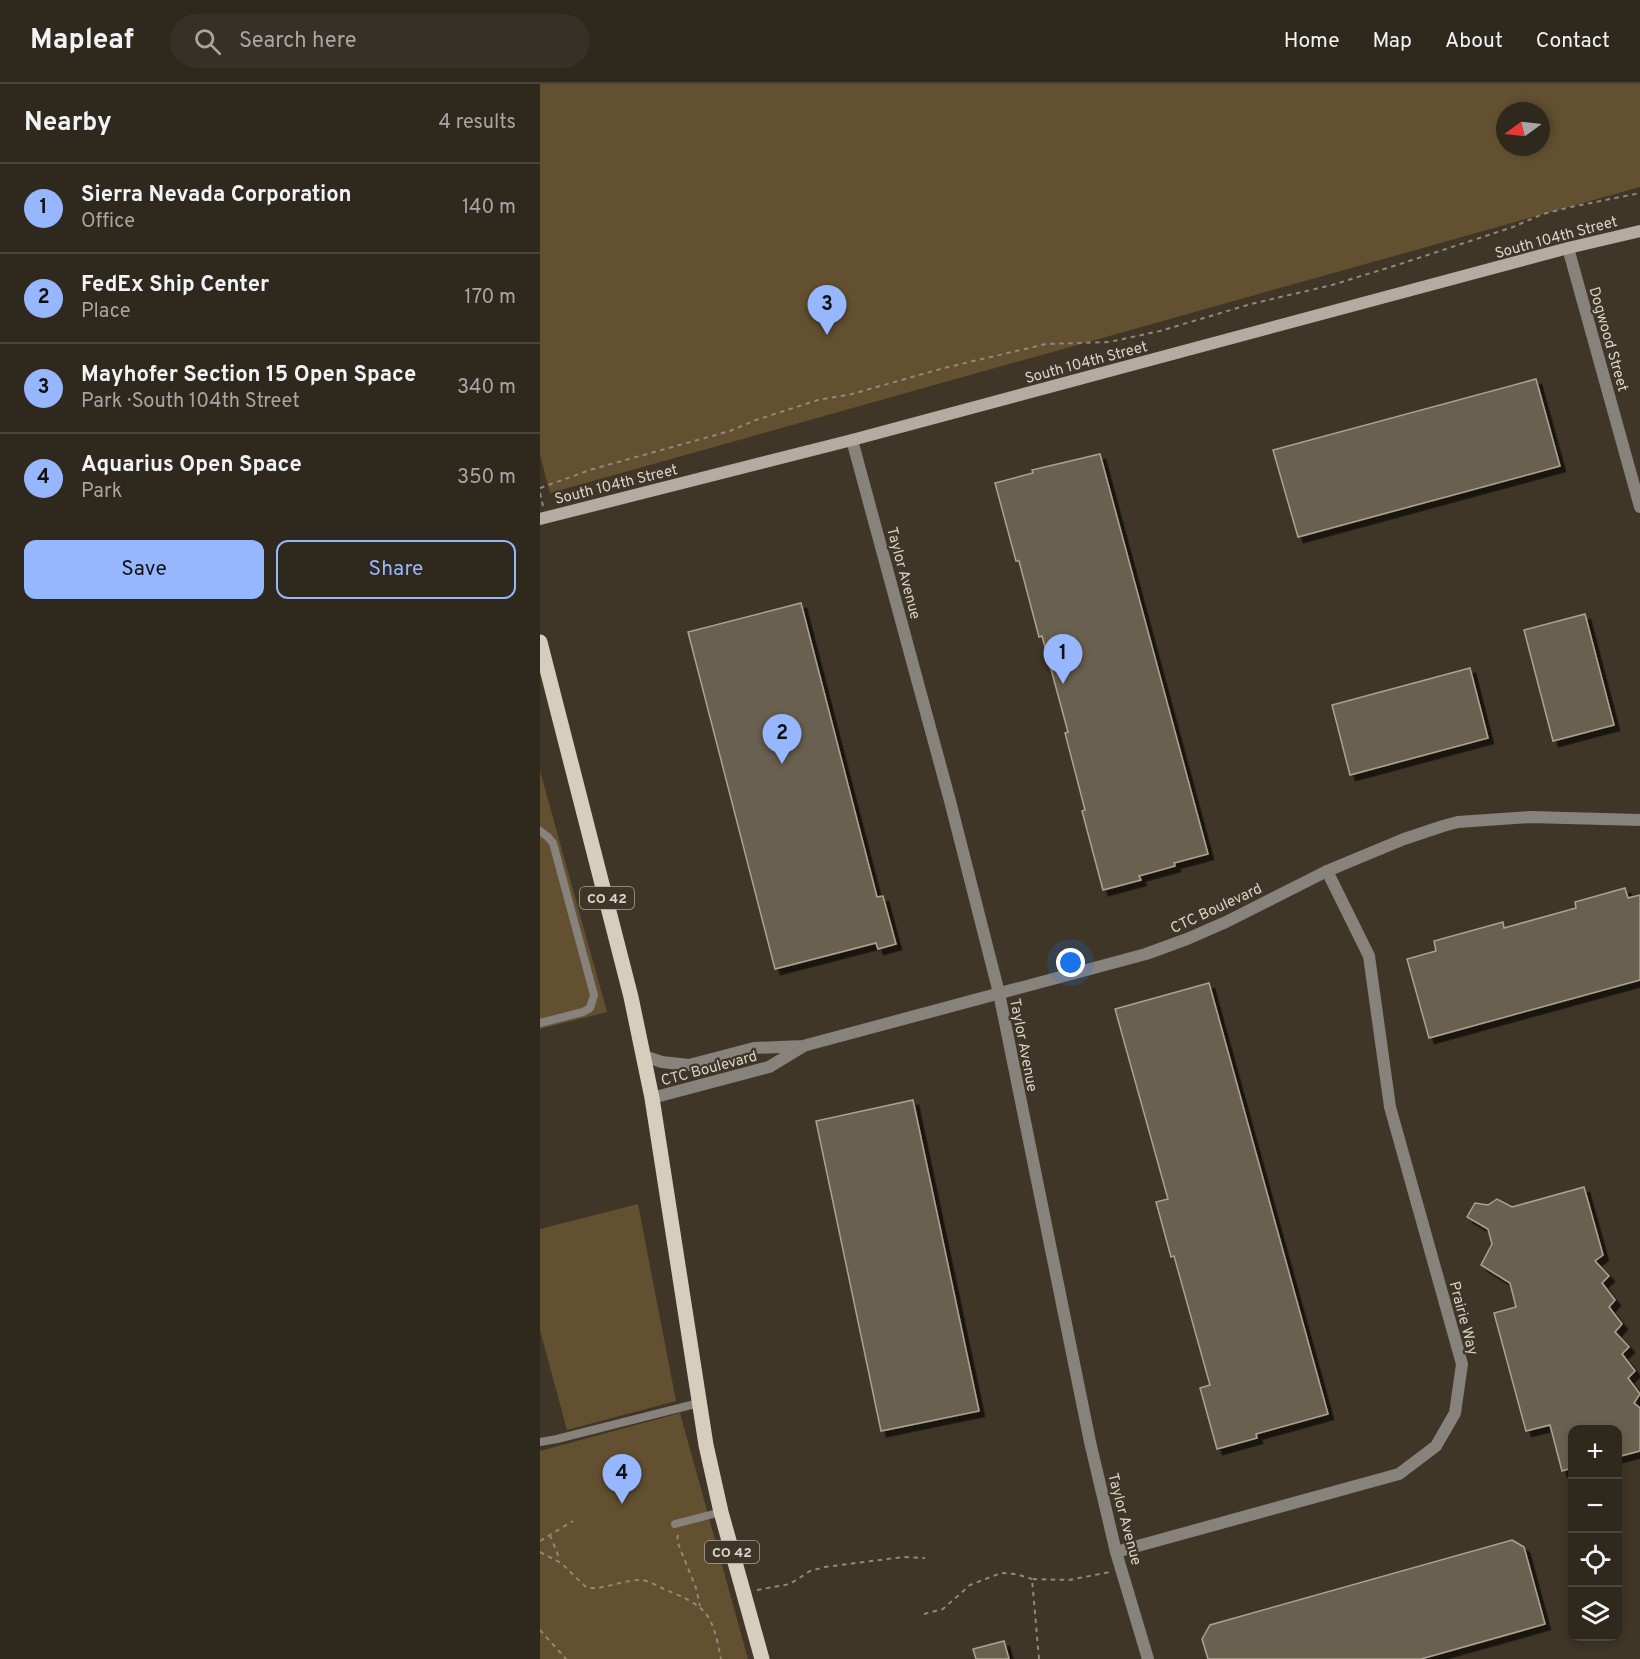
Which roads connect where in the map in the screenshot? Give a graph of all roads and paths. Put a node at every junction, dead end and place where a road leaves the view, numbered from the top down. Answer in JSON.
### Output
{"nodes":[{"id":1,"x":1640,"y":193,"type":"edge"},
{"id":2,"x":1640,"y":231,"type":"edge"},
{"id":3,"x":1568,"y":248,"type":"junction"},
{"id":4,"x":852,"y":441,"type":"junction"},
{"id":5,"x":540,"y":488,"type":"edge"},
{"id":6,"x":1640,"y":507,"type":"edge"},
{"id":7,"x":540,"y":519,"type":"edge"},
{"id":8,"x":540,"y":642,"type":"edge"},
{"id":9,"x":1640,"y":820,"type":"edge"},
{"id":10,"x":540,"y":831,"type":"edge"},
{"id":11,"x":1327,"y":871,"type":"junction"},
{"id":12,"x":999,"y":993,"type":"junction"},
{"id":13,"x":540,"y":1023,"type":"edge"},
{"id":14,"x":803,"y":1046,"type":"junction"},
{"id":15,"x":644,"y":1056,"type":"junction"},
{"id":16,"x":652,"y":1098,"type":"junction"},
{"id":17,"x":699,"y":1403,"type":"junction"},
{"id":18,"x":540,"y":1442,"type":"edge"},
{"id":19,"x":721,"y":1512,"type":"junction"},
{"id":20,"x":573,"y":1521,"type":"dead end"},
{"id":21,"x":678,"y":1523,"type":"joint"},
{"id":22,"x":550,"y":1535,"type":"junction"},
{"id":23,"x":540,"y":1541,"type":"edge"},
{"id":24,"x":540,"y":1552,"type":"edge"},
{"id":25,"x":1116,"y":1552,"type":"junction"},
{"id":26,"x":925,"y":1558,"type":"dead end"},
{"id":27,"x":561,"y":1563,"type":"junction"},
{"id":28,"x":1122,"y":1570,"type":"junction"},
{"id":29,"x":1032,"y":1579,"type":"junction"},
{"id":30,"x":744,"y":1593,"type":"junction"},
{"id":31,"x":700,"y":1606,"type":"junction"},
{"id":32,"x":924,"y":1614,"type":"dead end"},
{"id":33,"x":540,"y":1630,"type":"edge"},
{"id":34,"x":566,"y":1659,"type":"edge"},
{"id":35,"x":721,"y":1659,"type":"edge"},
{"id":36,"x":762,"y":1659,"type":"edge"},
{"id":37,"x":1040,"y":1659,"type":"edge"},
{"id":38,"x":1148,"y":1659,"type":"edge"}],
"edges":[{"from":1,"to":5,"type":"path"},
{"from":2,"to":3,"type":"street","name":"South 104th Street"},
{"from":3,"to":4,"type":"street","name":"South 104th Street"},
{"from":3,"to":6,"type":"street","name":"Dogwood Street"},
{"from":4,"to":7,"type":"street","name":"South 104th Street"},
{"from":4,"to":12,"type":"street","name":"Taylor Avenue"},
{"from":8,"to":15,"type":"main road","number":"CO 42"},
{"from":9,"to":11,"type":"street","name":"CTC Boulevard"},
{"from":10,"to":13,"type":"lane"},
{"from":11,"to":12,"type":"street","name":"CTC Boulevard"},
{"from":11,"to":25,"type":"street","name":"Prairie Way"},
{"from":12,"to":14,"type":"street","name":"CTC Boulevard"},
{"from":12,"to":25,"type":"street","name":"Taylor Avenue"},
{"from":14,"to":15,"type":"street","name":"CTC Boulevard"},
{"from":14,"to":16,"type":"street","name":"CTC Boulevard"},
{"from":15,"to":16,"type":"main road","number":"CO 42"},
{"from":16,"to":17,"type":"main road","number":"CO 42"},
{"from":17,"to":18,"type":"lane"},
{"from":17,"to":19,"type":"main road","number":"CO 42"},
{"from":19,"to":21,"type":"lane"},
{"from":19,"to":30,"type":"main road","number":"CO 42"},
{"from":20,"to":22,"type":"path"},
{"from":21,"to":31,"type":"path"},
{"from":22,"to":23,"type":"path"},
{"from":22,"to":27,"type":"path"},
{"from":24,"to":27,"type":"path"},
{"from":25,"to":28,"type":"street","name":"Taylor Avenue"},
{"from":26,"to":30,"type":"path"},
{"from":27,"to":31,"type":"path"},
{"from":28,"to":29,"type":"path"},
{"from":28,"to":38,"type":"street","name":"Taylor Avenue"},
{"from":29,"to":32,"type":"path"},
{"from":29,"to":37,"type":"path"},
{"from":30,"to":36,"type":"main road","number":"CO 42"},
{"from":31,"to":35,"type":"path"},
{"from":33,"to":34,"type":"path"}]}
